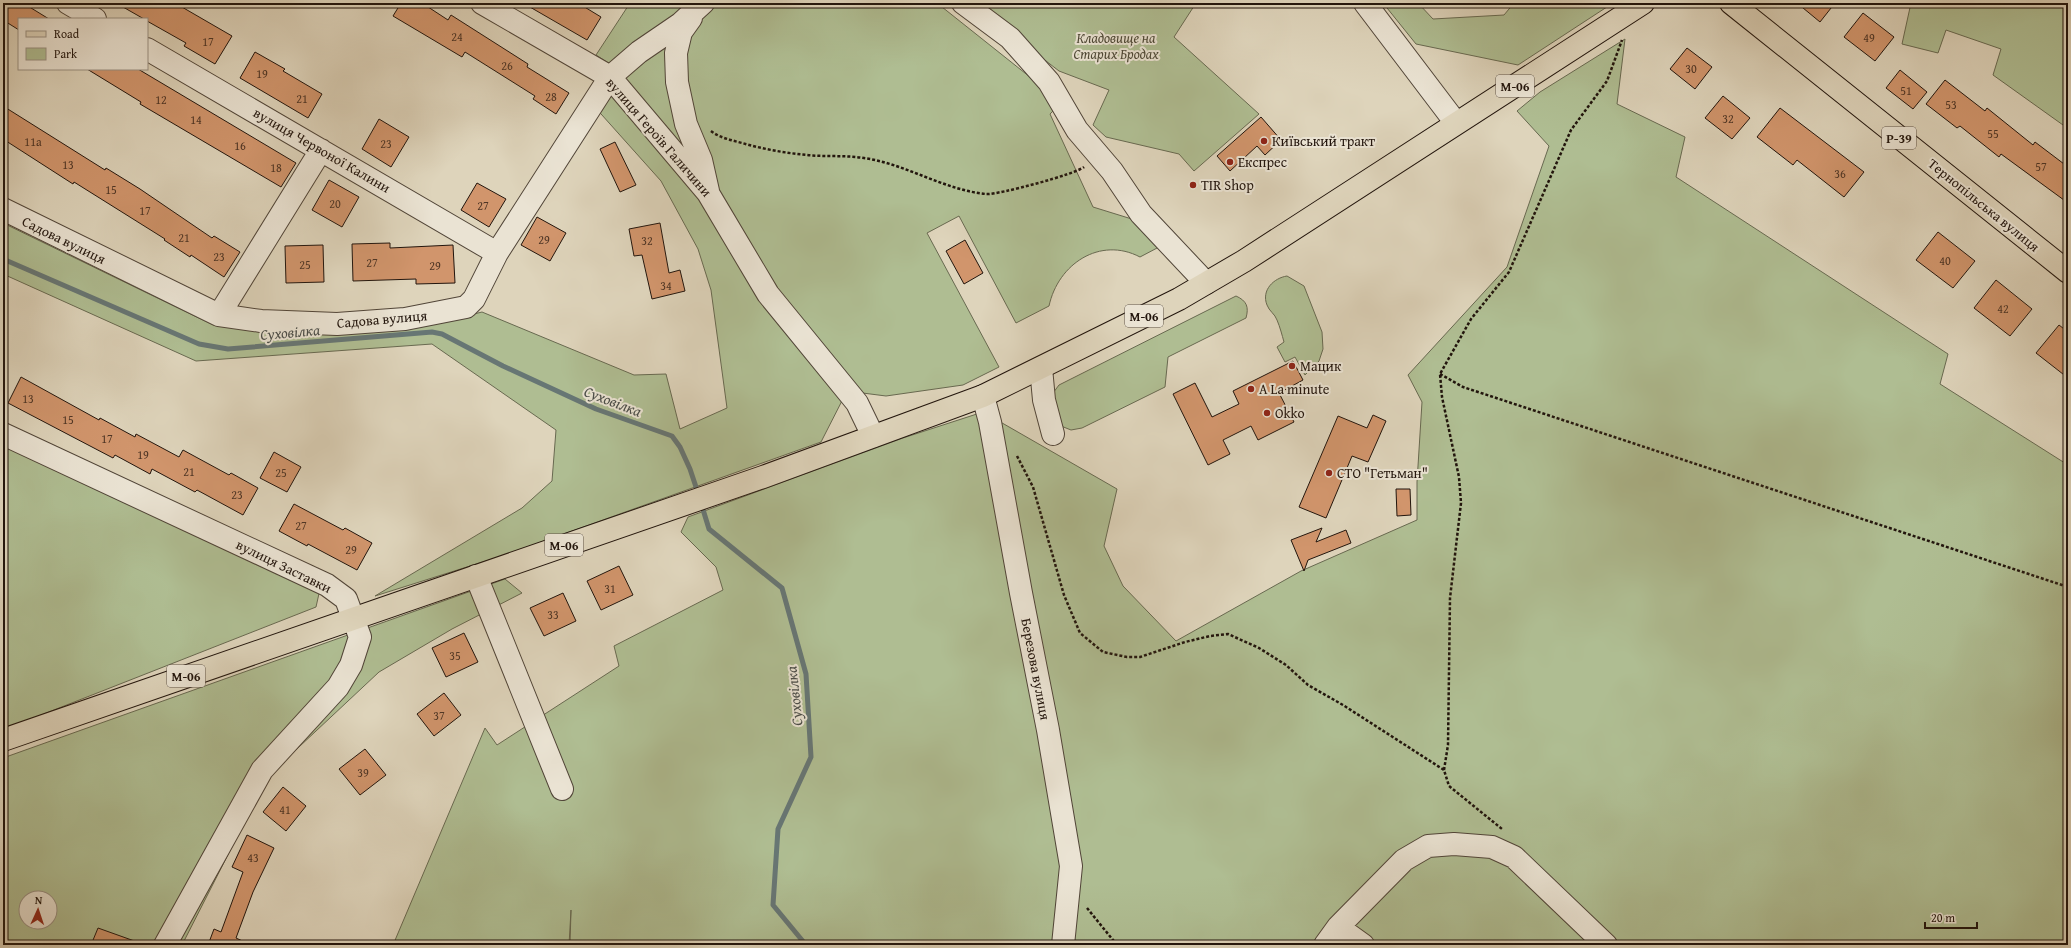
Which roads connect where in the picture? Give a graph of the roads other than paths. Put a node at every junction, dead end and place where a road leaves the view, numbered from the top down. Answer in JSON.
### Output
{"nodes":[{"id":1,"x":68,"y":3,"type":"edge"},
{"id":2,"x":482,"y":3,"type":"edge"},
{"id":3,"x":963,"y":3,"type":"edge"},
{"id":4,"x":1365,"y":3,"type":"edge"},
{"id":5,"x":1643,"y":3,"type":"edge"},
{"id":6,"x":1731,"y":3,"type":"edge"},
{"id":7,"x":699,"y":7,"type":"edge"},
{"id":8,"x":93,"y":18,"type":"edge"},
{"id":9,"x":148,"y":50,"type":"edge"},
{"id":10,"x":610,"y":77,"type":"junction"},
{"id":11,"x":1456,"y":123,"type":"junction"},
{"id":12,"x":321,"y":150,"type":"junction"},
{"id":13,"x":708,"y":193,"type":"junction"},
{"id":14,"x":3,"y":210,"type":"edge"},
{"id":15,"x":497,"y":253,"type":"junction"},
{"id":16,"x":2068,"y":272,"type":"edge"},
{"id":17,"x":1206,"y":283,"type":"junction"},
{"id":18,"x":219,"y":316,"type":"junction"},
{"id":19,"x":1042,"y":368,"type":"junction"},
{"id":20,"x":983,"y":396,"type":"junction"},
{"id":21,"x":3,"y":434,"type":"edge"},
{"id":22,"x":1053,"y":434,"type":"dead end"},
{"id":23,"x":873,"y":436,"type":"junction"},
{"id":24,"x":476,"y":576,"type":"junction"},
{"id":25,"x":353,"y":618,"type":"junction"},
{"id":26,"x":3,"y":740,"type":"edge"},
{"id":27,"x":562,"y":789,"type":"dead end"},
{"id":28,"x":1338,"y":927,"type":"junction"},
{"id":29,"x":165,"y":945,"type":"edge"},
{"id":30,"x":1063,"y":945,"type":"edge"},
{"id":31,"x":1325,"y":945,"type":"edge"},
{"id":32,"x":1363,"y":945,"type":"edge"},
{"id":33,"x":1606,"y":945,"type":"edge"}],
"edges":[{"from":1,"to":8,"type":"street"},
{"from":2,"to":10,"type":"street","name":"вулиця Героїв Галичини"},
{"from":3,"to":17,"type":"street"},
{"from":4,"to":11,"type":"street"},
{"from":5,"to":11,"type":"main road","number":"М-06"},
{"from":6,"to":16,"type":"main road","name":"Тернопільська вулиця","number":"Р-39"},
{"from":7,"to":10,"type":"street","name":"Садова вулиця"},
{"from":7,"to":13,"type":"street"},
{"from":9,"to":12,"type":"street","name":"вулиця Червоної Калини"},
{"from":10,"to":13,"type":"street","name":"вулиця Героїв Галичини"},
{"from":10,"to":15,"type":"street","name":"Садова вулиця"},
{"from":11,"to":17,"type":"main road","number":"М-06"},
{"from":12,"to":15,"type":"street","name":"вулиця Червоної Калини"},
{"from":12,"to":18,"type":"street"},
{"from":13,"to":23,"type":"street","name":"вулиця Героїв Галичини"},
{"from":14,"to":18,"type":"street","name":"Садова вулиця"},
{"from":15,"to":18,"type":"street","name":"Садова вулиця"},
{"from":17,"to":19,"type":"main road","number":"М-06"},
{"from":19,"to":20,"type":"main road","number":"М-06"},
{"from":19,"to":22,"type":"street"},
{"from":20,"to":23,"type":"main road","number":"М-06"},
{"from":20,"to":30,"type":"street","name":"Березова вулиця"},
{"from":21,"to":25,"type":"street","name":"вулиця Заставки"},
{"from":23,"to":24,"type":"main road","number":"М-06"},
{"from":24,"to":25,"type":"main road","number":"М-06"},
{"from":24,"to":27,"type":"street"},
{"from":25,"to":26,"type":"main road","number":"М-06"},
{"from":25,"to":29,"type":"street","name":"вулиця Заставки"},
{"from":28,"to":31,"type":"street"},
{"from":28,"to":32,"type":"street"},
{"from":28,"to":33,"type":"street"}]}
